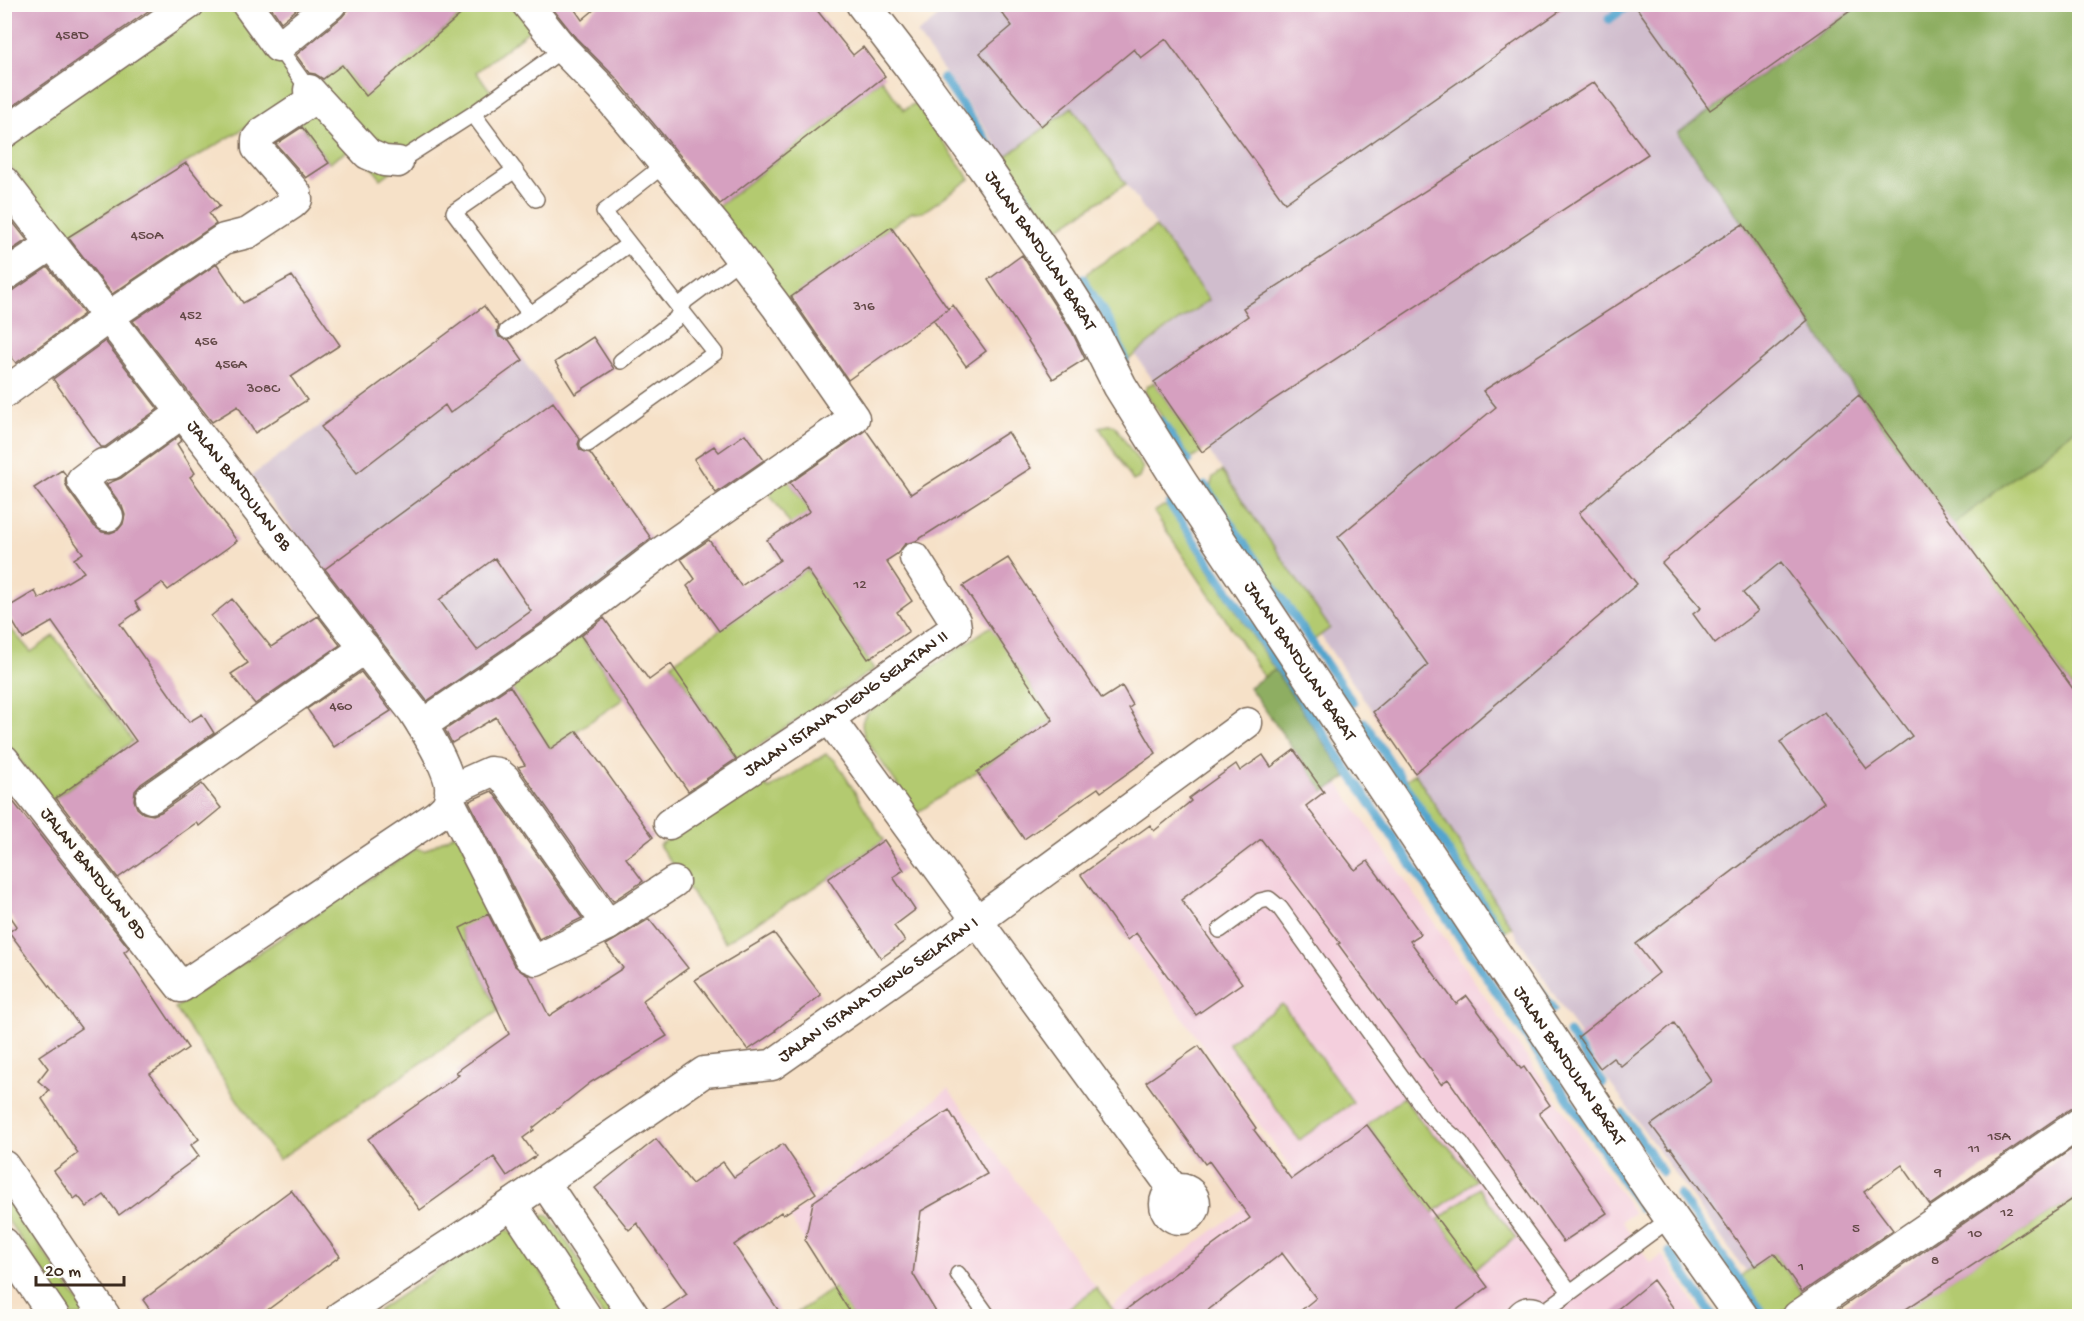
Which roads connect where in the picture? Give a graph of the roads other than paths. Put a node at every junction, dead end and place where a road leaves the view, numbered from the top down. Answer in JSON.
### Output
{"nodes":[{"id":1,"x":189,"y":4,"type":"edge"},
{"id":2,"x":247,"y":4,"type":"edge"},
{"id":3,"x":332,"y":4,"type":"edge"},
{"id":4,"x":527,"y":4,"type":"edge"},
{"id":5,"x":862,"y":4,"type":"edge"},
{"id":6,"x":278,"y":47,"type":"junction"},
{"id":7,"x":562,"y":49,"type":"junction"},
{"id":8,"x":312,"y":94,"type":"junction"},
{"id":9,"x":473,"y":114,"type":"junction"},
{"id":10,"x":4,"y":133,"type":"edge"},
{"id":11,"x":398,"y":162,"type":"joint"},
{"id":12,"x":665,"y":164,"type":"junction"},
{"id":13,"x":515,"y":170,"type":"junction"},
{"id":14,"x":4,"y":182,"type":"edge"},
{"id":15,"x":536,"y":199,"type":"dead end"},
{"id":16,"x":52,"y":244,"type":"junction"},
{"id":17,"x":629,"y":244,"type":"junction"},
{"id":18,"x":741,"y":259,"type":"junction"},
{"id":19,"x":4,"y":276,"type":"edge"},
{"id":20,"x":681,"y":310,"type":"junction"},
{"id":21,"x":530,"y":314,"type":"junction"},
{"id":22,"x":109,"y":317,"type":"junction"},
{"id":23,"x":507,"y":331,"type":"dead end"},
{"id":24,"x":621,"y":361,"type":"dead end"},
{"id":25,"x":4,"y":393,"type":"edge"},
{"id":26,"x":182,"y":413,"type":"junction"},
{"id":27,"x":588,"y":444,"type":"dead end"},
{"id":28,"x":108,"y":516,"type":"dead end"},
{"id":29,"x":915,"y":558,"type":"dead end"},
{"id":30,"x":365,"y":648,"type":"junction"},
{"id":31,"x":830,"y":718,"type":"junction"},
{"id":32,"x":1247,"y":723,"type":"dead end"},
{"id":33,"x":422,"y":725,"type":"junction"},
{"id":34,"x":4,"y":760,"type":"edge"},
{"id":35,"x":450,"y":795,"type":"junction"},
{"id":36,"x":151,"y":798,"type":"dead end"},
{"id":37,"x":669,"y":824,"type":"dead end"},
{"id":38,"x":674,"y":882,"type":"dead end"},
{"id":39,"x":977,"y":921,"type":"junction"},
{"id":40,"x":608,"y":925,"type":"junction"},
{"id":41,"x":1220,"y":930,"type":"dead end"},
{"id":42,"x":2079,"y":1123,"type":"edge"},
{"id":43,"x":4,"y":1166,"type":"edge"},
{"id":44,"x":544,"y":1182,"type":"junction"},
{"id":45,"x":1174,"y":1190,"type":"dead end"},
{"id":46,"x":512,"y":1204,"type":"junction"},
{"id":47,"x":1671,"y":1218,"type":"junction"},
{"id":48,"x":4,"y":1243,"type":"edge"},
{"id":49,"x":958,"y":1274,"type":"dead end"},
{"id":50,"x":1570,"y":1292,"type":"junction"},
{"id":51,"x":1547,"y":1314,"type":"edge"},
{"id":52,"x":54,"y":1317,"type":"edge"},
{"id":53,"x":105,"y":1317,"type":"edge"},
{"id":54,"x":341,"y":1317,"type":"edge"},
{"id":55,"x":586,"y":1317,"type":"edge"},
{"id":56,"x":634,"y":1317,"type":"edge"},
{"id":57,"x":988,"y":1317,"type":"edge"},
{"id":58,"x":1513,"y":1317,"type":"edge"},
{"id":59,"x":1741,"y":1317,"type":"edge"},
{"id":60,"x":1798,"y":1317,"type":"edge"}],
"edges":[{"from":1,"to":10,"type":"street"},
{"from":2,"to":6,"type":"street"},
{"from":3,"to":6,"type":"street"},
{"from":4,"to":7,"type":"street"},
{"from":5,"to":47,"type":"street","name":"JALAN BANDULAN BARAT"},
{"from":6,"to":8,"type":"lane"},
{"from":7,"to":9,"type":"lane"},
{"from":7,"to":12,"type":"street"},
{"from":8,"to":11,"type":"street"},
{"from":8,"to":22,"type":"street"},
{"from":9,"to":11,"type":"lane"},
{"from":9,"to":13,"type":"lane"},
{"from":12,"to":17,"type":"lane"},
{"from":12,"to":18,"type":"street"},
{"from":13,"to":15,"type":"lane"},
{"from":13,"to":21,"type":"lane"},
{"from":14,"to":16,"type":"street","name":"JALAN BANDULAN 8B"},
{"from":16,"to":19,"type":"street"},
{"from":16,"to":22,"type":"street","name":"JALAN BANDULAN 8B"},
{"from":17,"to":20,"type":"lane"},
{"from":17,"to":21,"type":"lane"},
{"from":18,"to":20,"type":"lane"},
{"from":18,"to":33,"type":"street"},
{"from":20,"to":24,"type":"lane"},
{"from":20,"to":27,"type":"lane"},
{"from":21,"to":23,"type":"lane"},
{"from":22,"to":25,"type":"street"},
{"from":22,"to":26,"type":"street","name":"JALAN BANDULAN 8B"},
{"from":26,"to":28,"type":"street"},
{"from":26,"to":30,"type":"street","name":"JALAN BANDULAN 8B"},
{"from":29,"to":31,"type":"street","name":"JALAN ISTANA DIENG SELATAN II"},
{"from":30,"to":33,"type":"street","name":"JALAN BANDULAN 8B"},
{"from":30,"to":36,"type":"street"},
{"from":31,"to":37,"type":"street","name":"JALAN ISTANA DIENG SELATAN II"},
{"from":31,"to":39,"type":"street"},
{"from":32,"to":39,"type":"street","name":"JALAN ISTANA DIENG SELATAN I"},
{"from":33,"to":35,"type":"street","name":"JALAN BANDULAN 8B"},
{"from":34,"to":35,"type":"street","name":"JALAN BANDULAN 8D"},
{"from":35,"to":40,"type":"street"},
{"from":35,"to":40,"type":"street","name":"JALAN BANDULAN 8B"},
{"from":38,"to":40,"type":"street","name":"JALAN BANDULAN 8B"},
{"from":39,"to":44,"type":"street","name":"JALAN ISTANA DIENG SELATAN I"},
{"from":39,"to":45,"type":"street"},
{"from":41,"to":50,"type":"lane"},
{"from":42,"to":60,"type":"street"},
{"from":43,"to":53,"type":"street"},
{"from":44,"to":46,"type":"street","name":"JALAN ISTANA DIENG SELATAN I"},
{"from":44,"to":56,"type":"street"},
{"from":46,"to":54,"type":"street","name":"JALAN ISTANA DIENG SELATAN I"},
{"from":46,"to":55,"type":"street"},
{"from":47,"to":50,"type":"lane"},
{"from":47,"to":59,"type":"street","name":"JALAN BANDULAN BARAT"},
{"from":48,"to":52,"type":"street"},
{"from":49,"to":57,"type":"lane"},
{"from":50,"to":51,"type":"lane"},
{"from":51,"to":58,"type":"lane"}]}
